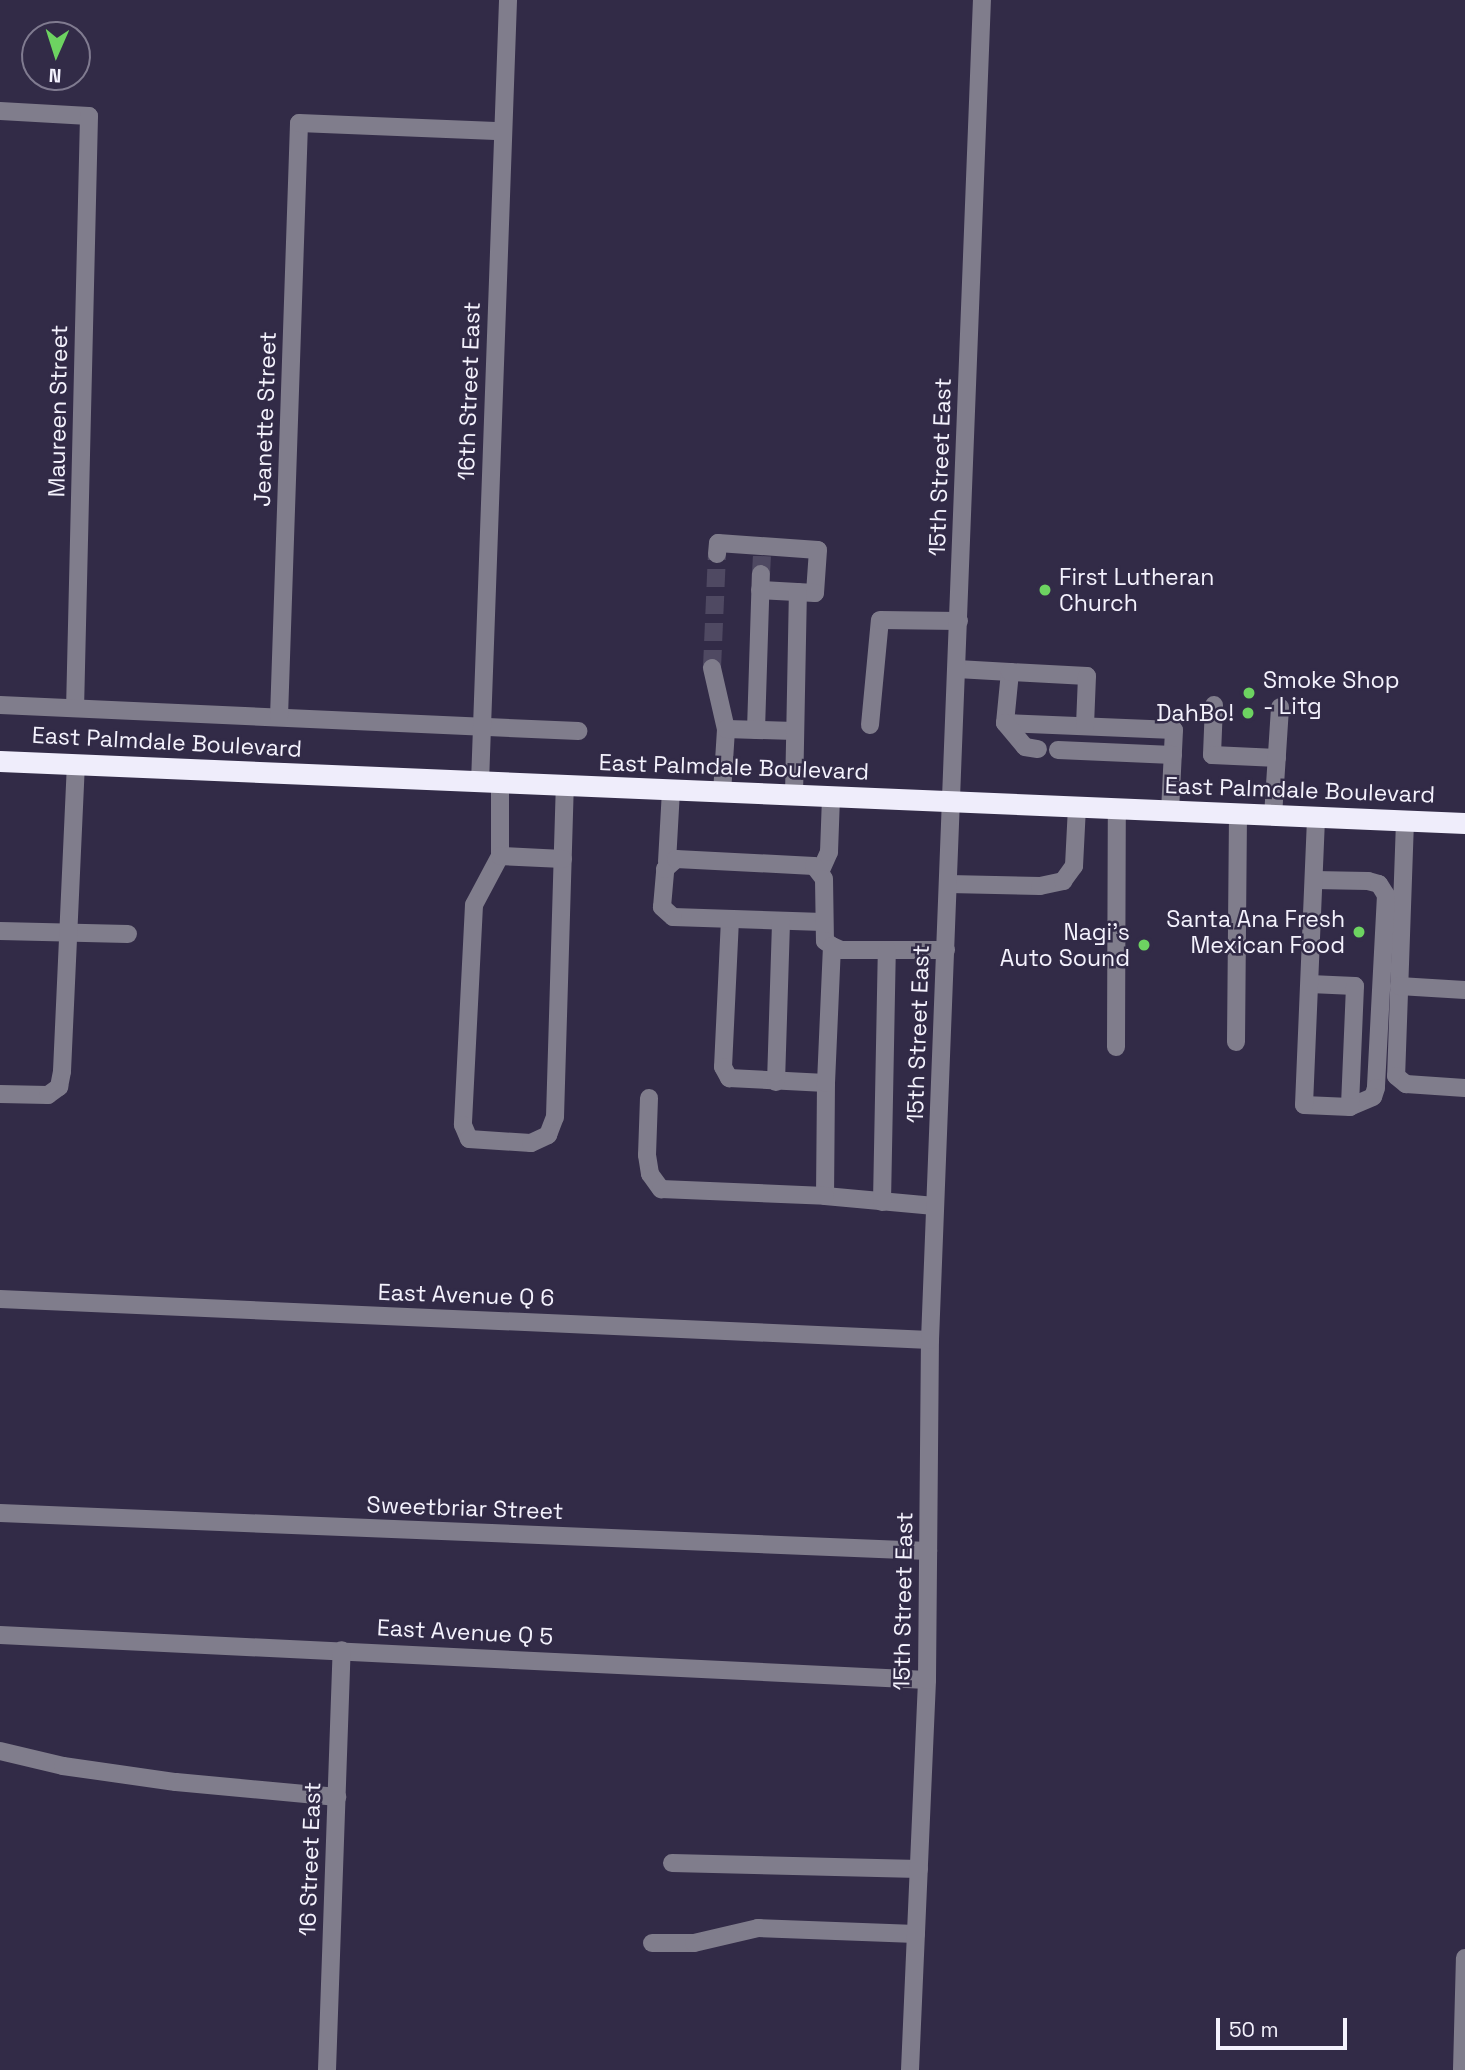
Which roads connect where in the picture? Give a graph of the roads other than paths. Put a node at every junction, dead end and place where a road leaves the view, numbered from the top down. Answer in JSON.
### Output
{"nodes":[{"id":1,"x":508,"y":0,"type":"edge"},
{"id":2,"x":982,"y":0,"type":"edge"},
{"id":3,"x":0,"y":111,"type":"edge"},
{"id":4,"x":502,"y":131,"type":"junction"},
{"id":5,"x":717,"y":554,"type":"dead end"},
{"id":6,"x":761,"y":566,"type":"junction"},
{"id":7,"x":798,"y":592,"type":"junction"},
{"id":8,"x":959,"y":621,"type":"junction"},
{"id":9,"x":712,"y":668,"type":"tunnel mouth"},
{"id":10,"x":957,"y":669,"type":"junction"},
{"id":11,"x":1010,"y":672,"type":"junction"},
{"id":12,"x":0,"y":705,"type":"edge"},
{"id":13,"x":1214,"y":705,"type":"dead end"},
{"id":14,"x":1280,"y":707,"type":"dead end"},
{"id":15,"x":75,"y":708,"type":"junction"},
{"id":16,"x":279,"y":717,"type":"junction"},
{"id":17,"x":1005,"y":723,"type":"junction"},
{"id":18,"x":870,"y":725,"type":"dead end"},
{"id":19,"x":482,"y":726,"type":"junction"},
{"id":20,"x":1085,"y":726,"type":"junction"},
{"id":21,"x":726,"y":729,"type":"junction"},
{"id":22,"x":756,"y":730,"type":"junction"},
{"id":23,"x":578,"y":731,"type":"dead end"},
{"id":24,"x":795,"y":731,"type":"junction"},
{"id":25,"x":1038,"y":749,"type":"dead end"},
{"id":26,"x":1058,"y":750,"type":"dead end"},
{"id":27,"x":1173,"y":755,"type":"junction"},
{"id":28,"x":1277,"y":758,"type":"junction"},
{"id":29,"x":0,"y":761,"type":"edge"},
{"id":30,"x":76,"y":764,"type":"junction"},
{"id":31,"x":490,"y":783,"type":"junction"},
{"id":32,"x":565,"y":787,"type":"junction"},
{"id":33,"x":671,"y":791,"type":"junction"},
{"id":34,"x":722,"y":793,"type":"junction"},
{"id":35,"x":794,"y":796,"type":"junction"},
{"id":36,"x":831,"y":797,"type":"junction"},
{"id":37,"x":952,"y":803,"type":"junction"},
{"id":38,"x":1077,"y":807,"type":"junction"},
{"id":39,"x":1117,"y":809,"type":"junction"},
{"id":40,"x":1170,"y":811,"type":"junction"},
{"id":41,"x":1238,"y":814,"type":"junction"},
{"id":42,"x":1273,"y":816,"type":"junction"},
{"id":43,"x":1316,"y":817,"type":"junction"},
{"id":44,"x":1405,"y":821,"type":"junction"},
{"id":45,"x":1465,"y":823,"type":"edge"},
{"id":46,"x":499,"y":856,"type":"junction"},
{"id":47,"x":563,"y":859,"type":"junction"},
{"id":48,"x":667,"y":862,"type":"junction"},
{"id":49,"x":821,"y":870,"type":"junction"},
{"id":50,"x":1314,"y":880,"type":"junction"},
{"id":51,"x":948,"y":884,"type":"junction"},
{"id":52,"x":730,"y":919,"type":"junction"},
{"id":53,"x":781,"y":921,"type":"junction"},
{"id":54,"x":823,"y":922,"type":"junction"},
{"id":55,"x":0,"y":931,"type":"edge"},
{"id":56,"x":65,"y":933,"type":"junction"},
{"id":57,"x":128,"y":934,"type":"dead end"},
{"id":58,"x":832,"y":946,"type":"junction"},
{"id":59,"x":887,"y":950,"type":"junction"},
{"id":60,"x":946,"y":950,"type":"junction"},
{"id":61,"x":1310,"y":984,"type":"junction"},
{"id":62,"x":1399,"y":986,"type":"junction"},
{"id":63,"x":1465,"y":990,"type":"edge"},
{"id":64,"x":1236,"y":1042,"type":"dead end"},
{"id":65,"x":1116,"y":1046,"type":"dead end"},
{"id":66,"x":776,"y":1082,"type":"junction"},
{"id":67,"x":826,"y":1083,"type":"junction"},
{"id":68,"x":1465,"y":1088,"type":"edge"},
{"id":69,"x":0,"y":1094,"type":"edge"},
{"id":70,"x":649,"y":1098,"type":"dead end"},
{"id":71,"x":1350,"y":1107,"type":"junction"},
{"id":72,"x":825,"y":1196,"type":"junction"},
{"id":73,"x":882,"y":1202,"type":"junction"},
{"id":74,"x":935,"y":1206,"type":"junction"},
{"id":75,"x":0,"y":1299,"type":"edge"},
{"id":76,"x":930,"y":1340,"type":"junction"},
{"id":77,"x":0,"y":1513,"type":"edge"},
{"id":78,"x":929,"y":1551,"type":"junction"},
{"id":79,"x":0,"y":1635,"type":"edge"},
{"id":80,"x":342,"y":1650,"type":"junction"},
{"id":81,"x":927,"y":1680,"type":"junction"},
{"id":82,"x":0,"y":1751,"type":"edge"},
{"id":83,"x":337,"y":1797,"type":"junction"},
{"id":84,"x":672,"y":1863,"type":"dead end"},
{"id":85,"x":919,"y":1869,"type":"junction"},
{"id":86,"x":916,"y":1934,"type":"junction"},
{"id":87,"x":652,"y":1943,"type":"dead end"},
{"id":88,"x":1465,"y":1958,"type":"edge"},
{"id":89,"x":327,"y":2070,"type":"edge"},
{"id":90,"x":910,"y":2070,"type":"edge"},
{"id":91,"x":1463,"y":2070,"type":"edge"}],
"edges":[{"from":1,"to":4,"type":"street","name":"16th Street East"},
{"from":2,"to":8,"type":"street","name":"15th Street East"},
{"from":3,"to":15,"type":"street","name":"Maureen Street"},
{"from":4,"to":16,"type":"street","name":"Jeanette Street"},
{"from":4,"to":19,"type":"street","name":"16th Street East"},
{"from":5,"to":6,"type":"street"},
{"from":6,"to":7,"type":"street"},
{"from":6,"to":7,"type":"street"},
{"from":6,"to":22,"type":"street"},
{"from":7,"to":24,"type":"street"},
{"from":8,"to":10,"type":"street","name":"15th Street East"},
{"from":8,"to":18,"type":"street"},
{"from":9,"to":21,"type":"street"},
{"from":10,"to":11,"type":"street"},
{"from":10,"to":37,"type":"street","name":"15th Street East"},
{"from":11,"to":17,"type":"street"},
{"from":11,"to":20,"type":"street"},
{"from":12,"to":15,"type":"street","name":"East Palmdale Boulevard"},
{"from":13,"to":28,"type":"street"},
{"from":14,"to":28,"type":"street"},
{"from":15,"to":16,"type":"street","name":"East Palmdale Boulevard"},
{"from":16,"to":19,"type":"street","name":"East Palmdale Boulevard"},
{"from":17,"to":20,"type":"street"},
{"from":17,"to":25,"type":"street"},
{"from":19,"to":23,"type":"street","name":"East Palmdale Boulevard"},
{"from":19,"to":31,"type":"street","name":"16th Street East"},
{"from":20,"to":27,"type":"street"},
{"from":21,"to":22,"type":"street"},
{"from":21,"to":34,"type":"street"},
{"from":22,"to":24,"type":"street"},
{"from":24,"to":35,"type":"street"},
{"from":26,"to":27,"type":"street"},
{"from":27,"to":40,"type":"street"},
{"from":28,"to":42,"type":"street"},
{"from":29,"to":30,"type":"highway","name":"East Palmdale Boulevard"},
{"from":30,"to":31,"type":"highway","name":"East Palmdale Boulevard"},
{"from":30,"to":56,"type":"street"},
{"from":31,"to":32,"type":"highway","name":"East Palmdale Boulevard"},
{"from":31,"to":46,"type":"street","name":"16th Street East"},
{"from":32,"to":33,"type":"highway","name":"East Palmdale Boulevard"},
{"from":32,"to":47,"type":"street"},
{"from":33,"to":34,"type":"highway","name":"East Palmdale Boulevard"},
{"from":33,"to":48,"type":"street"},
{"from":34,"to":35,"type":"highway","name":"East Palmdale Boulevard"},
{"from":35,"to":36,"type":"highway","name":"East Palmdale Boulevard"},
{"from":36,"to":37,"type":"highway","name":"East Palmdale Boulevard"},
{"from":36,"to":49,"type":"street"},
{"from":37,"to":38,"type":"highway","name":"East Palmdale Boulevard"},
{"from":37,"to":51,"type":"street","name":"15th Street East"},
{"from":38,"to":39,"type":"highway","name":"East Palmdale Boulevard"},
{"from":38,"to":51,"type":"street"},
{"from":39,"to":40,"type":"highway","name":"East Palmdale Boulevard"},
{"from":39,"to":65,"type":"street"},
{"from":40,"to":41,"type":"highway","name":"East Palmdale Boulevard"},
{"from":41,"to":42,"type":"highway","name":"East Palmdale Boulevard"},
{"from":41,"to":64,"type":"street"},
{"from":42,"to":43,"type":"highway","name":"East Palmdale Boulevard"},
{"from":43,"to":44,"type":"highway","name":"East Palmdale Boulevard"},
{"from":43,"to":50,"type":"street"},
{"from":44,"to":45,"type":"highway","name":"East Palmdale Boulevard"},
{"from":44,"to":62,"type":"street"},
{"from":46,"to":47,"type":"street"},
{"from":46,"to":47,"type":"street"},
{"from":48,"to":49,"type":"street"},
{"from":48,"to":52,"type":"street"},
{"from":49,"to":54,"type":"street"},
{"from":50,"to":61,"type":"street"},
{"from":50,"to":71,"type":"street"},
{"from":51,"to":60,"type":"street","name":"15th Street East"},
{"from":52,"to":53,"type":"street"},
{"from":52,"to":66,"type":"street"},
{"from":53,"to":54,"type":"street"},
{"from":53,"to":66,"type":"street"},
{"from":54,"to":58,"type":"street"},
{"from":55,"to":56,"type":"street"},
{"from":56,"to":57,"type":"street"},
{"from":56,"to":69,"type":"street"},
{"from":58,"to":59,"type":"street"},
{"from":58,"to":67,"type":"street"},
{"from":59,"to":60,"type":"street"},
{"from":59,"to":73,"type":"street"},
{"from":60,"to":74,"type":"street","name":"15th Street East"},
{"from":61,"to":71,"type":"street"},
{"from":61,"to":71,"type":"street"},
{"from":62,"to":63,"type":"street"},
{"from":62,"to":68,"type":"street"},
{"from":66,"to":67,"type":"street"},
{"from":67,"to":72,"type":"street"},
{"from":70,"to":72,"type":"street"},
{"from":72,"to":73,"type":"street"},
{"from":73,"to":74,"type":"street"},
{"from":74,"to":76,"type":"street","name":"15th Street East"},
{"from":75,"to":76,"type":"street","name":"East Avenue Q 6"},
{"from":76,"to":78,"type":"street","name":"15th Street East"},
{"from":77,"to":78,"type":"street","name":"Sweetbriar Street"},
{"from":78,"to":81,"type":"street","name":"15th Street East"},
{"from":79,"to":80,"type":"street","name":"East Avenue Q 5"},
{"from":80,"to":81,"type":"street","name":"East Avenue Q 5"},
{"from":80,"to":83,"type":"street","name":"16 Street East"},
{"from":81,"to":85,"type":"street","name":"15th Street East"},
{"from":82,"to":83,"type":"street"},
{"from":83,"to":89,"type":"street","name":"16 Street East"},
{"from":84,"to":85,"type":"street"},
{"from":85,"to":86,"type":"street","name":"15th Street East"},
{"from":86,"to":87,"type":"street"},
{"from":86,"to":90,"type":"street","name":"15th Street East"},
{"from":88,"to":91,"type":"street"}]}
